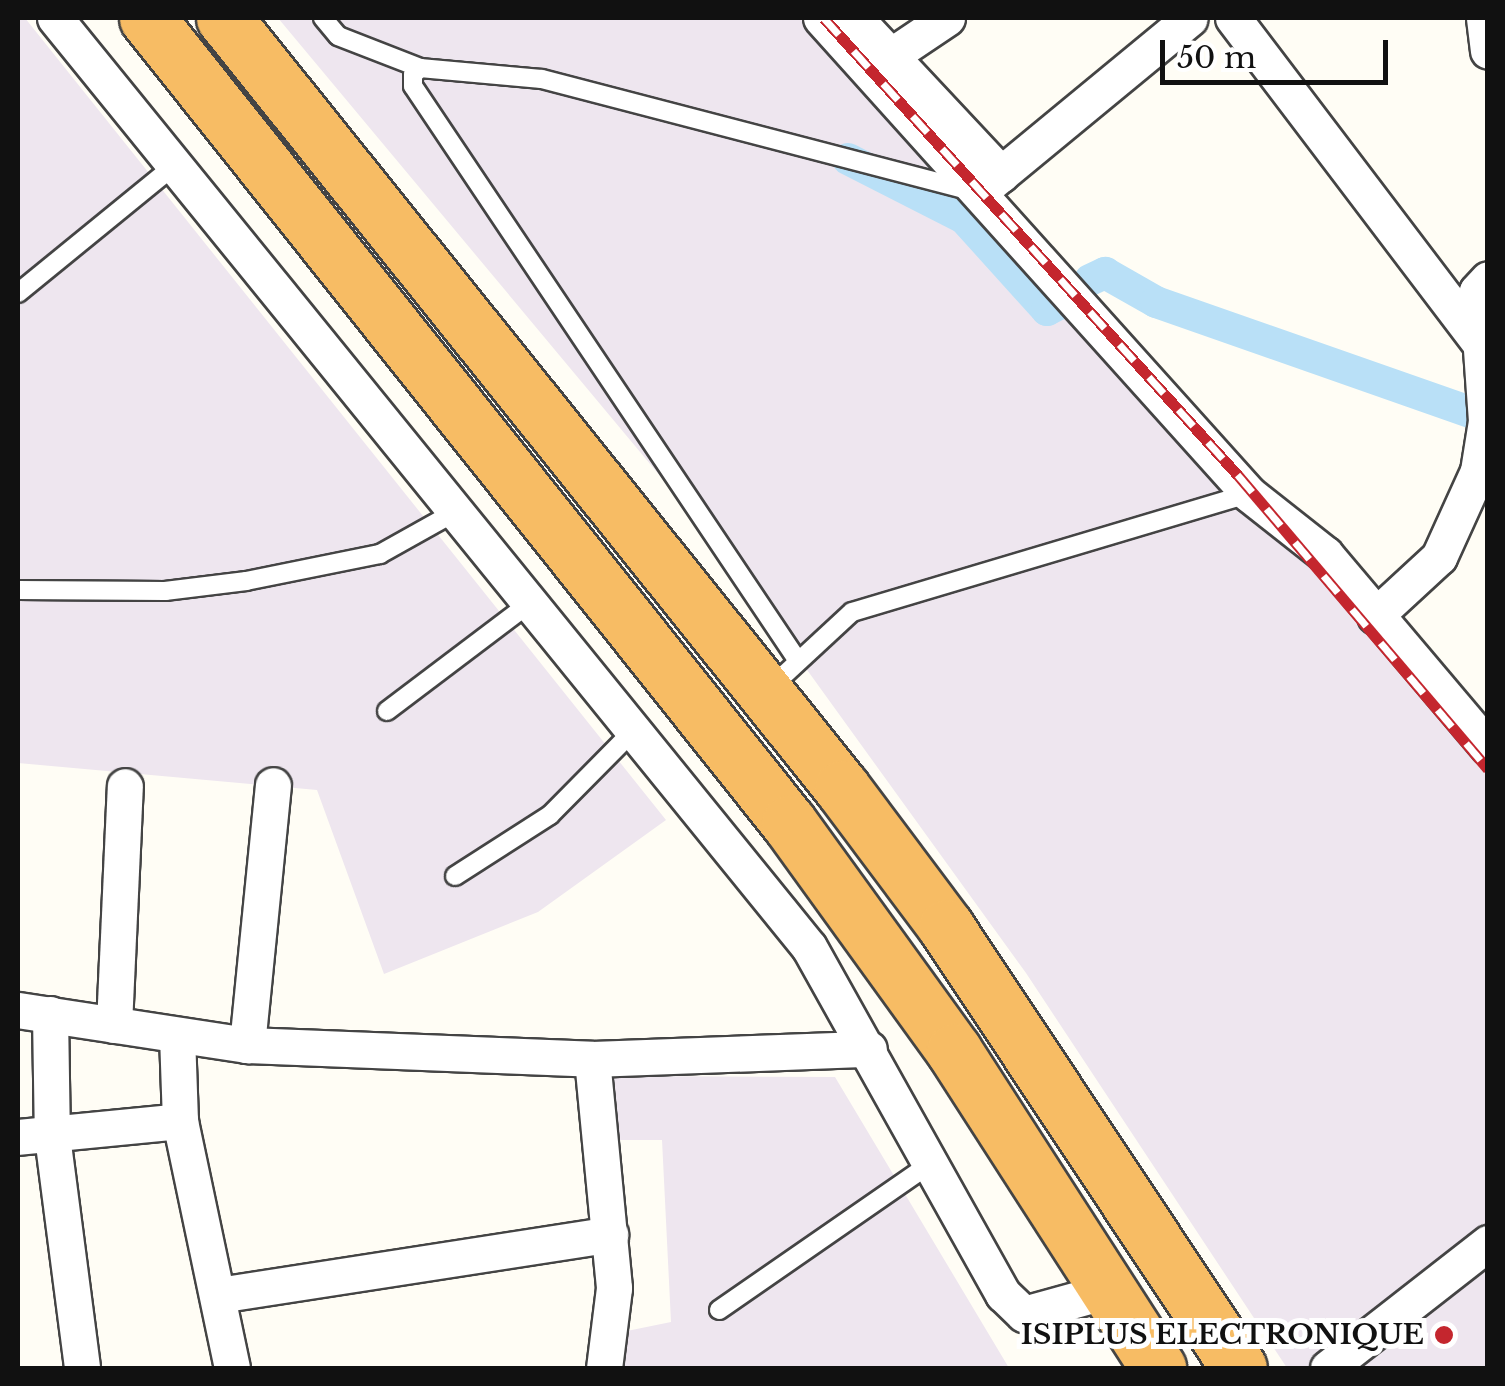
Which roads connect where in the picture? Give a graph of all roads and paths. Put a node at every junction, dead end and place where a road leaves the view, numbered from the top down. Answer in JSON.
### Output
{"nodes":[{"id":1,"x":55,"y":18,"type":"edge"},
{"id":2,"x":147,"y":18,"type":"edge"},
{"id":3,"x":224,"y":18,"type":"edge"},
{"id":4,"x":322,"y":18,"type":"edge"},
{"id":5,"x":821,"y":18,"type":"edge"},
{"id":6,"x":856,"y":18,"type":"edge"},
{"id":7,"x":947,"y":18,"type":"edge"},
{"id":8,"x":1190,"y":18,"type":"edge"},
{"id":9,"x":1233,"y":18,"type":"edge"},
{"id":10,"x":1484,"y":18,"type":"edge"},
{"id":11,"x":1488,"y":52,"type":"edge"},
{"id":12,"x":420,"y":68,"type":"junction"},
{"id":13,"x":869,"y":71,"type":"junction"},
{"id":14,"x":175,"y":164,"type":"junction"},
{"id":15,"x":990,"y":183,"type":"junction"},
{"id":16,"x":1488,"y":280,"type":"edge"},
{"id":17,"x":18,"y":292,"type":"edge"},
{"id":18,"x":1481,"y":345,"type":"junction"},
{"id":19,"x":1487,"y":421,"type":"edge"},
{"id":20,"x":1249,"y":494,"type":"junction"},
{"id":21,"x":458,"y":511,"type":"junction"},
{"id":22,"x":18,"y":590,"type":"edge"},
{"id":23,"x":532,"y":602,"type":"junction"},
{"id":24,"x":1375,"y":616,"type":"junction"},
{"id":25,"x":783,"y":676,"type":"junction"},
{"id":26,"x":388,"y":712,"type":"dead end"},
{"id":27,"x":634,"y":730,"type":"junction"},
{"id":28,"x":1488,"y":747,"type":"edge"},
{"id":29,"x":124,"y":786,"type":"dead end"},
{"id":30,"x":273,"y":786,"type":"dead end"},
{"id":31,"x":455,"y":876,"type":"dead end"},
{"id":32,"x":34,"y":1012,"type":"edge"},
{"id":33,"x":114,"y":1025,"type":"junction"},
{"id":34,"x":177,"y":1035,"type":"junction"},
{"id":35,"x":248,"y":1045,"type":"junction"},
{"id":36,"x":869,"y":1049,"type":"junction"},
{"id":37,"x":592,"y":1059,"type":"junction"},
{"id":38,"x":180,"y":1121,"type":"junction"},
{"id":39,"x":35,"y":1136,"type":"edge"},
{"id":40,"x":931,"y":1162,"type":"junction"},
{"id":41,"x":610,"y":1234,"type":"junction"},
{"id":42,"x":1488,"y":1243,"type":"edge"},
{"id":43,"x":1106,"y":1291,"type":"junction"},
{"id":44,"x":218,"y":1295,"type":"junction"},
{"id":45,"x":719,"y":1310,"type":"dead end"},
{"id":46,"x":82,"y":1368,"type":"edge"},
{"id":47,"x":232,"y":1368,"type":"edge"},
{"id":48,"x":604,"y":1368,"type":"edge"},
{"id":49,"x":1158,"y":1368,"type":"edge"},
{"id":50,"x":1240,"y":1368,"type":"edge"},
{"id":51,"x":1328,"y":1368,"type":"edge"}],
"edges":[{"from":1,"to":14,"type":"street"},
{"from":2,"to":43,"type":"highway"},
{"from":3,"to":25,"type":"highway"},
{"from":4,"to":12,"type":"lane"},
{"from":5,"to":13,"type":"street"},
{"from":6,"to":15,"type":"street"},
{"from":7,"to":13,"type":"street"},
{"from":8,"to":15,"type":"street"},
{"from":9,"to":18,"type":"street"},
{"from":10,"to":11,"type":"street"},
{"from":12,"to":15,"type":"lane"},
{"from":12,"to":25,"type":"lane"},
{"from":13,"to":15,"type":"street"},
{"from":14,"to":17,"type":"lane"},
{"from":14,"to":21,"type":"street"},
{"from":15,"to":20,"type":"street"},
{"from":16,"to":18,"type":"street"},
{"from":18,"to":19,"type":"street"},
{"from":19,"to":24,"type":"street"},
{"from":20,"to":24,"type":"street"},
{"from":20,"to":25,"type":"lane"},
{"from":21,"to":22,"type":"lane"},
{"from":21,"to":23,"type":"street"},
{"from":23,"to":26,"type":"lane"},
{"from":23,"to":27,"type":"street"},
{"from":24,"to":28,"type":"street"},
{"from":25,"to":50,"type":"highway"},
{"from":27,"to":31,"type":"lane"},
{"from":27,"to":36,"type":"street"},
{"from":29,"to":33,"type":"street"},
{"from":30,"to":35,"type":"street"},
{"from":32,"to":33,"type":"street"},
{"from":32,"to":39,"type":"street"},
{"from":33,"to":34,"type":"street"},
{"from":34,"to":35,"type":"street"},
{"from":34,"to":38,"type":"street"},
{"from":35,"to":37,"type":"street"},
{"from":36,"to":37,"type":"street"},
{"from":36,"to":40,"type":"street"},
{"from":37,"to":41,"type":"street"},
{"from":38,"to":39,"type":"street"},
{"from":38,"to":44,"type":"street"},
{"from":39,"to":46,"type":"street"},
{"from":40,"to":43,"type":"street"},
{"from":40,"to":45,"type":"lane"},
{"from":41,"to":44,"type":"street"},
{"from":41,"to":48,"type":"street"},
{"from":42,"to":51,"type":"street"},
{"from":43,"to":49,"type":"highway"},
{"from":44,"to":47,"type":"street"}]}
